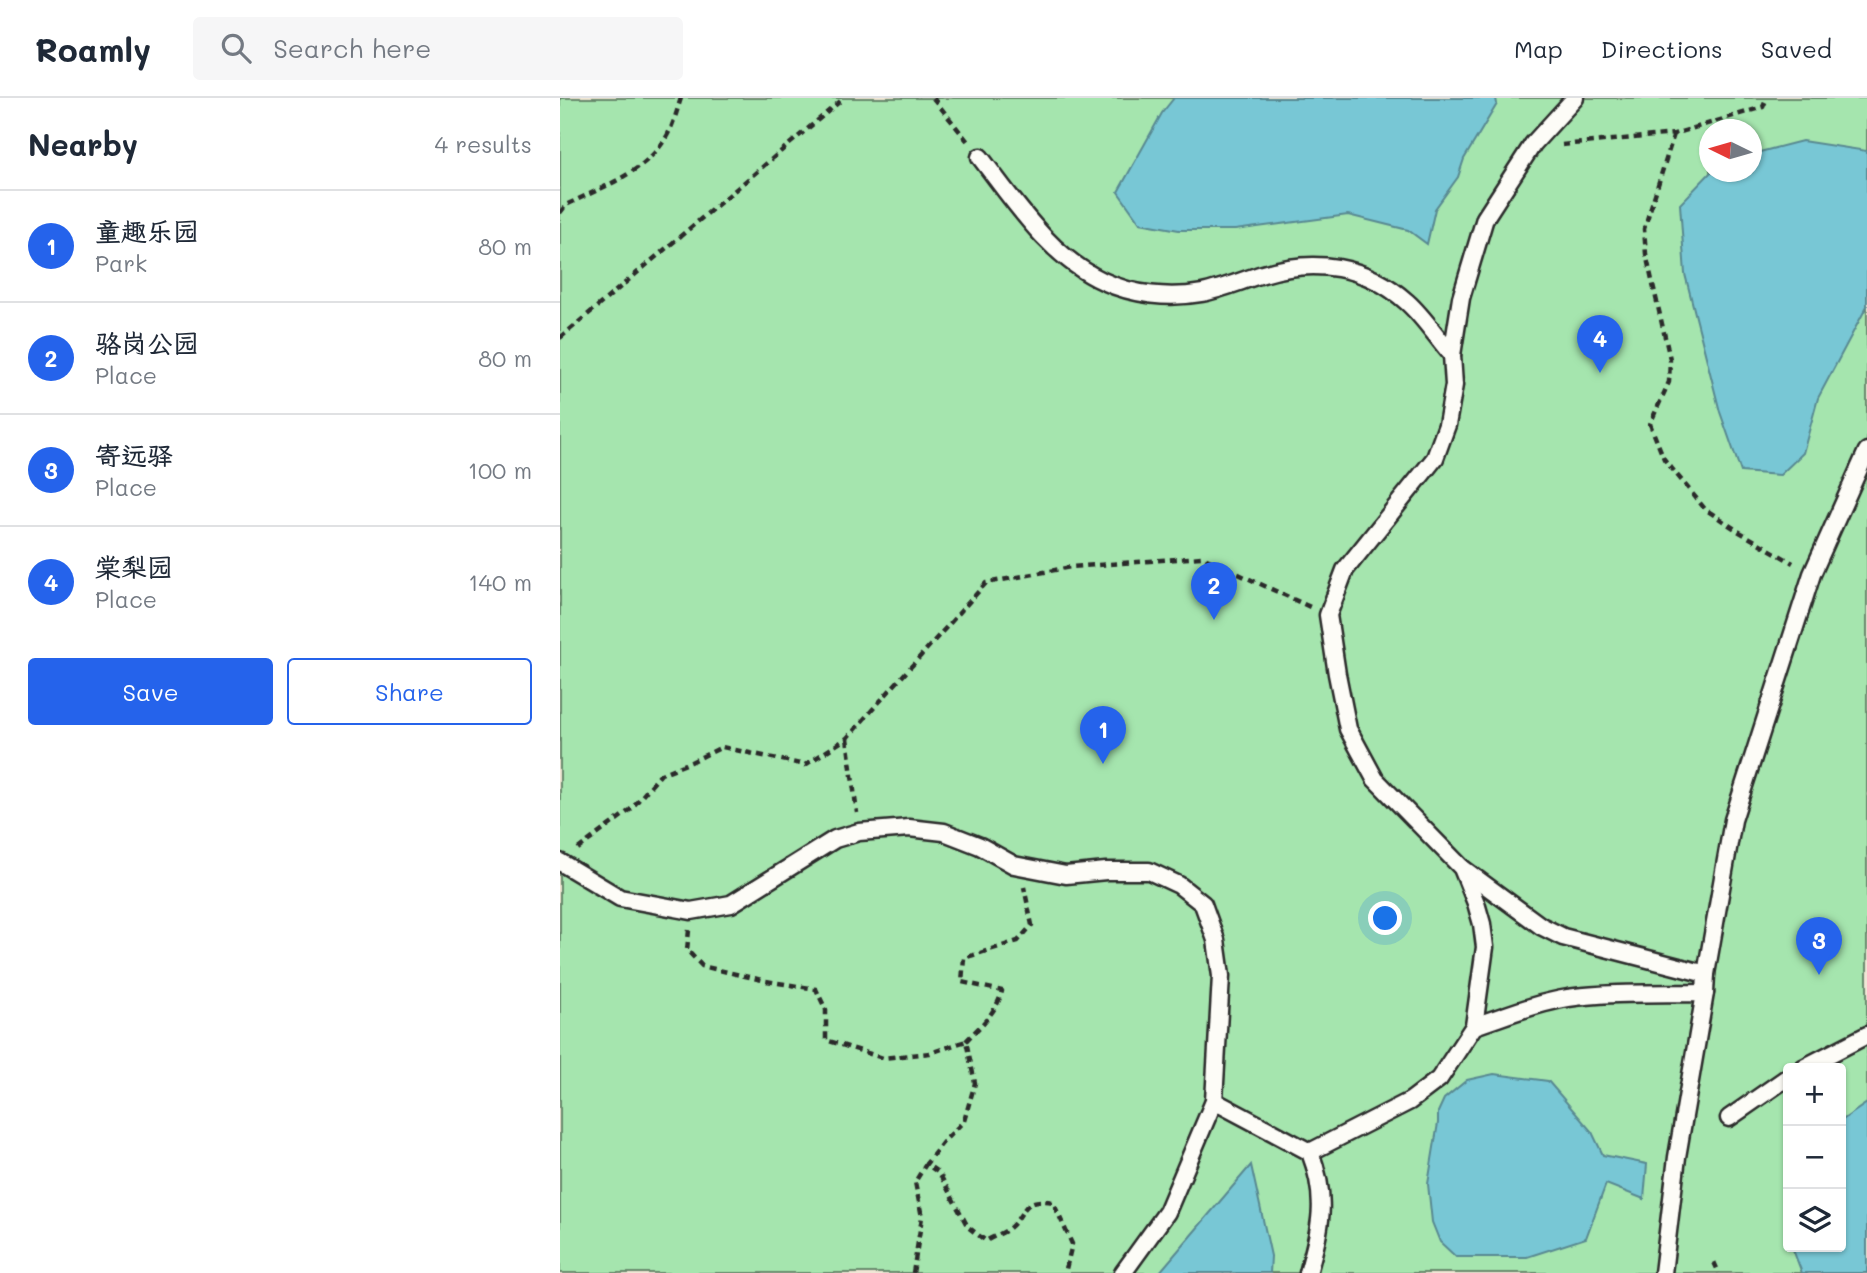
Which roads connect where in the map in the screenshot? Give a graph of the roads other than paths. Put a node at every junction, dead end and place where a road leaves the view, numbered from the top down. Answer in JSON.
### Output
{"nodes":[{"id":1,"x":1575,"y":98,"type":"edge"},
{"id":2,"x":980,"y":157,"type":"road end"},
{"id":3,"x":1452,"y":355,"type":"junction"},
{"id":4,"x":1867,"y":451,"type":"edge"},
{"id":5,"x":565,"y":858,"type":"edge"},
{"id":6,"x":1462,"y":868,"type":"junction"},
{"id":7,"x":1706,"y":974,"type":"junction"},
{"id":8,"x":1704,"y":993,"type":"junction"},
{"id":9,"x":1474,"y":1026,"type":"junction"},
{"id":10,"x":1867,"y":1035,"type":"edge"},
{"id":11,"x":1813,"y":1063,"type":"edge"},
{"id":12,"x":1783,"y":1080,"type":"edge"},
{"id":13,"x":1214,"y":1101,"type":"junction"},
{"id":14,"x":1729,"y":1118,"type":"dead end"},
{"id":15,"x":1310,"y":1152,"type":"junction"},
{"id":16,"x":1123,"y":1273,"type":"edge"},
{"id":17,"x":1308,"y":1273,"type":"edge"},
{"id":18,"x":1664,"y":1273,"type":"edge"}],
"edges":[{"from":1,"to":3,"type":"lane"},
{"from":2,"to":3,"type":"lane"},
{"from":3,"to":6,"type":"lane"},
{"from":4,"to":7,"type":"lane"},
{"from":5,"to":13,"type":"lane"},
{"from":6,"to":7,"type":"lane"},
{"from":6,"to":9,"type":"lane"},
{"from":7,"to":8,"type":"lane"},
{"from":8,"to":9,"type":"lane"},
{"from":8,"to":18,"type":"lane"},
{"from":9,"to":15,"type":"lane"},
{"from":10,"to":11,"type":"lane"},
{"from":12,"to":14,"type":"lane"},
{"from":13,"to":15,"type":"lane"},
{"from":13,"to":16,"type":"lane"},
{"from":15,"to":17,"type":"lane"}]}
